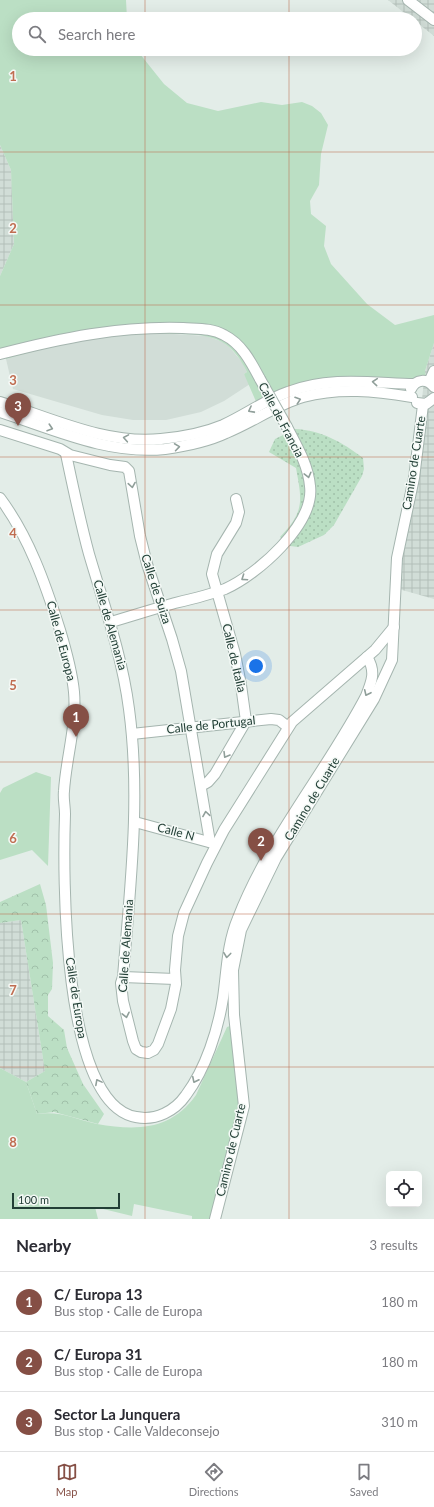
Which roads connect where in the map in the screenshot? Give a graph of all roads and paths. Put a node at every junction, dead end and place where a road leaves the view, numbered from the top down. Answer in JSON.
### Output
{"nodes":[{"id":1,"x":408,"y":0,"type":"edge"},
{"id":2,"x":434,"y":20,"type":"edge"},
{"id":3,"x":0,"y":354,"type":"edge"},
{"id":4,"x":434,"y":371,"type":"edge"},
{"id":5,"x":414,"y":384,"type":"junction"},
{"id":6,"x":432,"y":385,"type":"edge"},
{"id":7,"x":412,"y":397,"type":"junction"},
{"id":8,"x":434,"y":398,"type":"edge"},
{"id":9,"x":0,"y":402,"type":"edge"},
{"id":10,"x":423,"y":405,"type":"junction"},
{"id":11,"x":0,"y":412,"type":"edge"},
{"id":12,"x":0,"y":430,"type":"edge"},
{"id":13,"x":66,"y":454,"type":"junction"},
{"id":14,"x":0,"y":498,"type":"edge"},
{"id":15,"x":236,"y":499,"type":"dead end"},
{"id":16,"x":216,"y":592,"type":"junction"},
{"id":17,"x":162,"y":607,"type":"junction"},
{"id":18,"x":111,"y":622,"type":"junction"},
{"id":19,"x":394,"y":628,"type":"junction"},
{"id":20,"x":378,"y":646,"type":"junction"},
{"id":21,"x":393,"y":647,"type":"junction"},
{"id":22,"x":367,"y":657,"type":"junction"},
{"id":23,"x":246,"y":721,"type":"junction"},
{"id":24,"x":191,"y":727,"type":"junction"},
{"id":25,"x":288,"y":727,"type":"junction"},
{"id":26,"x":132,"y":734,"type":"junction"},
{"id":27,"x":201,"y":786,"type":"junction"},
{"id":28,"x":135,"y":822,"type":"junction"},
{"id":29,"x":213,"y":843,"type":"junction"},
{"id":30,"x":124,"y":977,"type":"junction"},
{"id":31,"x":175,"y":979,"type":"junction"},
{"id":32,"x":215,"y":1219,"type":"edge"}],
"edges":[{"from":1,"to":2,"type":"street"},
{"from":3,"to":16,"type":"street","name":"Calle de Francia","one_way":true,"bridge":true},
{"from":4,"to":6,"type":"street"},
{"from":5,"to":6,"type":"street"},
{"from":5,"to":7,"type":"street"},
{"from":5,"to":9,"type":"street","one_way":true},
{"from":7,"to":10,"type":"street"},
{"from":11,"to":7,"type":"street","one_way":true},
{"from":8,"to":10,"type":"street"},
{"from":10,"to":19,"type":"street","name":"Camino de Cuarte"},
{"from":12,"to":13,"type":"street","name":"Calle de Suiza"},
{"from":13,"to":17,"type":"street","name":"Calle de Suiza","one_way":true},
{"from":13,"to":18,"type":"street","name":"Calle de Alemania"},
{"from":22,"to":14,"type":"street","name":"Calle de Europa","one_way":true},
{"from":15,"to":16,"type":"street","name":"Calle de Italia"},
{"from":16,"to":17,"type":"street","name":"Calle de Francia"},
{"from":16,"to":23,"type":"street","name":"Calle de Italia"},
{"from":17,"to":18,"type":"street","name":"Calle de Francia"},
{"from":17,"to":24,"type":"street","name":"Calle de Suiza"},
{"from":18,"to":26,"type":"street","name":"Calle de Alemania"},
{"from":19,"to":20,"type":"street","name":"Calle de Alemania"},
{"from":19,"to":21,"type":"street","name":"Camino de Cuarte"},
{"from":20,"to":21,"type":"street"},
{"from":20,"to":22,"type":"street","name":"Calle de Alemania"},
{"from":21,"to":32,"type":"street","name":"Camino de Cuarte"},
{"from":22,"to":25,"type":"street","name":"Calle de Alemania"},
{"from":23,"to":24,"type":"street","name":"Calle de Portugal"},
{"from":23,"to":25,"type":"street","name":"Calle de Portugal"},
{"from":23,"to":27,"type":"street","one_way":true},
{"from":24,"to":26,"type":"street","name":"Calle de Portugal"},
{"from":24,"to":27,"type":"street","name":"Calle de Suiza"},
{"from":25,"to":29,"type":"street","name":"Calle de Alemania"},
{"from":26,"to":28,"type":"street","name":"Calle de Alemania"},
{"from":29,"to":27,"type":"street","name":"Calle de Suiza","one_way":true},
{"from":28,"to":29,"type":"street","name":"Calle N"},
{"from":28,"to":30,"type":"street","name":"Calle de Alemania"},
{"from":29,"to":31,"type":"street","name":"Calle de Alemania"},
{"from":30,"to":31,"type":"street"},
{"from":30,"to":31,"type":"street","name":"Calle de Alemania","one_way":true}]}
